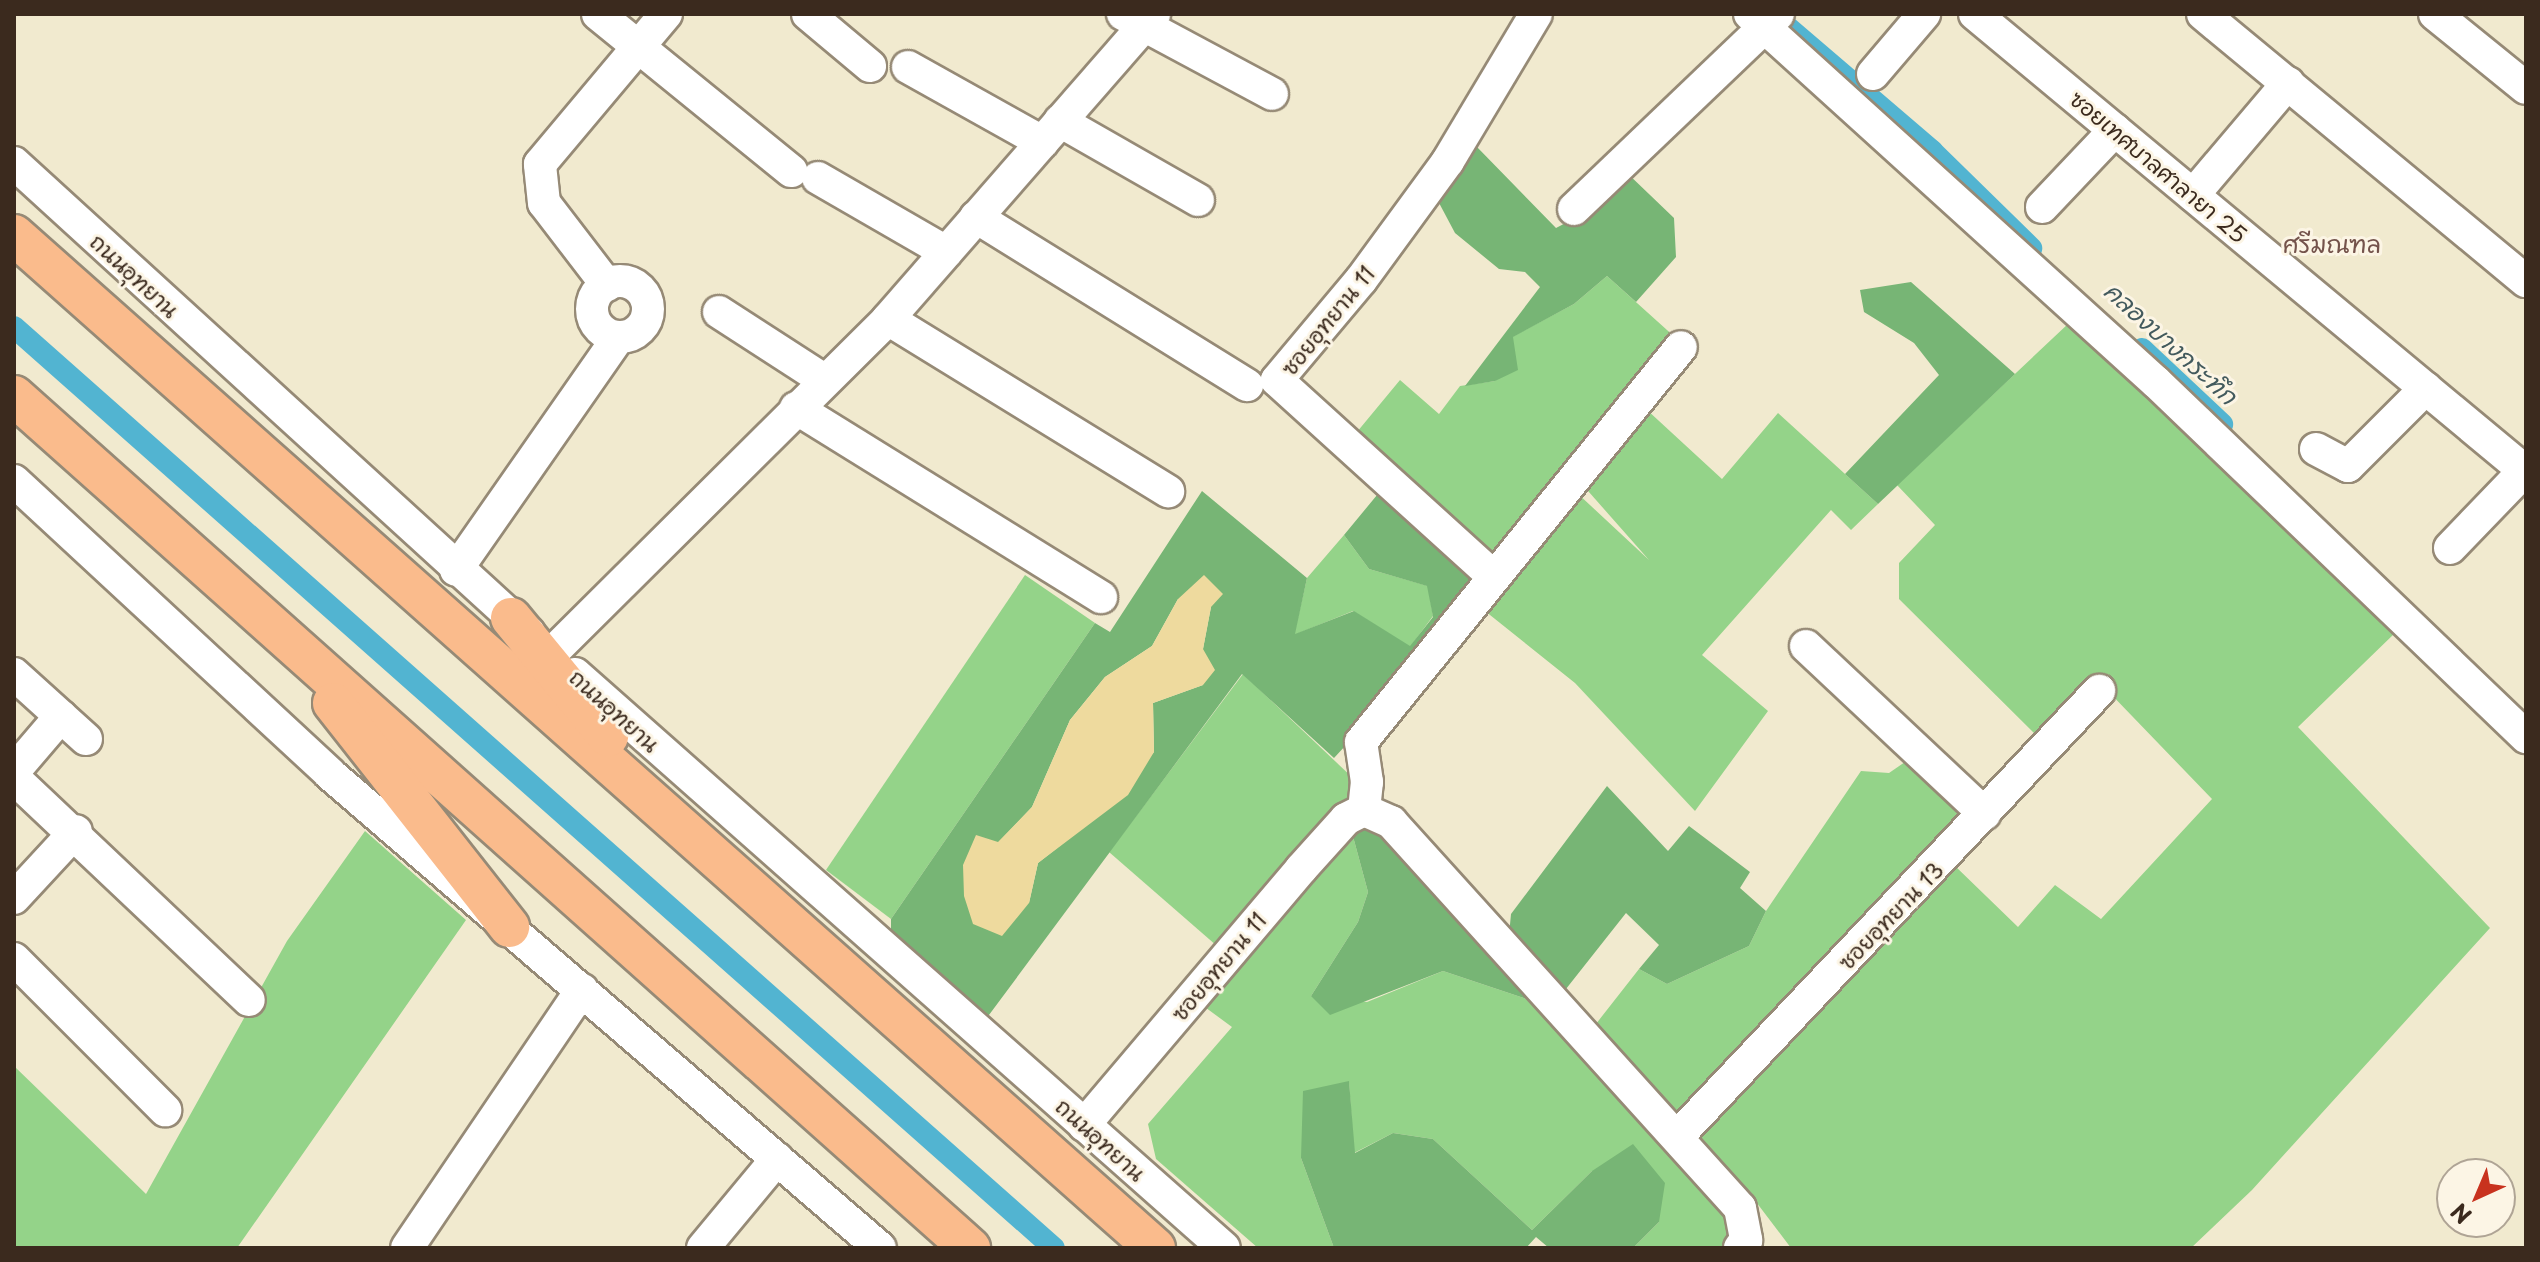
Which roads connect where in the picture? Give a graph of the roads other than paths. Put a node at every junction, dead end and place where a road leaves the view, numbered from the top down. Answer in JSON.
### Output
{"nodes":[{"id":1,"x":598,"y":14,"type":"edge"},
{"id":2,"x":666,"y":14,"type":"edge"},
{"id":3,"x":808,"y":14,"type":"edge"},
{"id":4,"x":1536,"y":14,"type":"edge"},
{"id":5,"x":1924,"y":14,"type":"edge"},
{"id":6,"x":1975,"y":14,"type":"edge"},
{"id":7,"x":2203,"y":14,"type":"edge"},
{"id":8,"x":2435,"y":14,"type":"edge"},
{"id":9,"x":1141,"y":18,"type":"edge"},
{"id":10,"x":1765,"y":19,"type":"edge"},
{"id":11,"x":638,"y":47,"type":"junction"},
{"id":12,"x":870,"y":66,"type":"dead end"},
{"id":13,"x":908,"y":67,"type":"dead end"},
{"id":14,"x":1873,"y":74,"type":"dead end"},
{"id":15,"x":2288,"y":83,"type":"junction"},
{"id":16,"x":2526,"y":88,"type":"edge"},
{"id":17,"x":1272,"y":94,"type":"dead end"},
{"id":18,"x":2115,"y":130,"type":"junction"},
{"id":19,"x":1051,"y":132,"type":"junction"},
{"id":20,"x":14,"y":163,"type":"edge"},
{"id":21,"x":2193,"y":195,"type":"junction"},
{"id":22,"x":1198,"y":200,"type":"dead end"},
{"id":23,"x":2042,"y":207,"type":"dead end"},
{"id":24,"x":1574,"y":209,"type":"dead end"},
{"id":25,"x":976,"y":217,"type":"junction"},
{"id":26,"x":14,"y":235,"type":"edge"},
{"id":27,"x":946,"y":252,"type":"junction"},
{"id":28,"x":2526,"y":281,"type":"edge"},
{"id":29,"x":607,"y":285,"type":"junction"},
{"id":30,"x":719,"y":312,"type":"dead end"},
{"id":31,"x":888,"y":319,"type":"junction"},
{"id":32,"x":618,"y":338,"type":"junction"},
{"id":33,"x":1681,"y":347,"type":"dead end"},
{"id":34,"x":824,"y":380,"type":"junction"},
{"id":35,"x":1247,"y":385,"type":"dead end"},
{"id":36,"x":2426,"y":388,"type":"junction"},
{"id":37,"x":14,"y":396,"type":"edge"},
{"id":38,"x":796,"y":408,"type":"junction"},
{"id":39,"x":2316,"y":449,"type":"dead end"},
{"id":40,"x":2525,"y":472,"type":"edge"},
{"id":41,"x":14,"y":481,"type":"edge"},
{"id":42,"x":1168,"y":491,"type":"dead end"},
{"id":43,"x":2450,"y":548,"type":"dead end"},
{"id":44,"x":456,"y":570,"type":"junction"},
{"id":45,"x":1494,"y":577,"type":"junction"},
{"id":46,"x":1101,"y":597,"type":"dead end"},
{"id":47,"x":511,"y":618,"type":"junction"},
{"id":48,"x":284,"y":637,"type":"junction"},
{"id":49,"x":1806,"y":646,"type":"dead end"},
{"id":50,"x":552,"y":653,"type":"junction"},
{"id":51,"x":14,"y":674,"type":"edge"},
{"id":52,"x":2099,"y":691,"type":"dead end"},
{"id":53,"x":61,"y":716,"type":"junction"},
{"id":54,"x":2526,"y":737,"type":"edge"},
{"id":55,"x":86,"y":739,"type":"dead end"},
{"id":56,"x":14,"y":771,"type":"edge"},
{"id":57,"x":14,"y":778,"type":"edge"},
{"id":58,"x":1364,"y":810,"type":"junction"},
{"id":59,"x":1985,"y":814,"type":"junction"},
{"id":60,"x":76,"y":831,"type":"junction"},
{"id":61,"x":723,"y":864,"type":"junction"},
{"id":62,"x":14,"y":898,"type":"edge"},
{"id":63,"x":509,"y":927,"type":"junction"},
{"id":64,"x":14,"y":959,"type":"edge"},
{"id":65,"x":582,"y":990,"type":"junction"},
{"id":66,"x":249,"y":1000,"type":"dead end"},
{"id":67,"x":165,"y":1110,"type":"dead end"},
{"id":68,"x":1084,"y":1125,"type":"junction"},
{"id":69,"x":1678,"y":1136,"type":"junction"},
{"id":70,"x":777,"y":1159,"type":"junction"},
{"id":71,"x":407,"y":1248,"type":"edge"},
{"id":72,"x":703,"y":1248,"type":"edge"},
{"id":73,"x":880,"y":1248,"type":"edge"},
{"id":74,"x":970,"y":1248,"type":"edge"},
{"id":75,"x":1155,"y":1248,"type":"edge"},
{"id":76,"x":1224,"y":1248,"type":"edge"},
{"id":77,"x":1740,"y":1248,"type":"edge"}],
"edges":[{"from":1,"to":11,"type":"street"},
{"from":2,"to":11,"type":"street"},
{"from":3,"to":12,"type":"street"},
{"from":4,"to":45,"type":"street","name":"ซอยอุทยาน 11"},
{"from":5,"to":14,"type":"street"},
{"from":6,"to":18,"type":"street","name":"ซอยเทศบาลศาลายา 25"},
{"from":7,"to":15,"type":"street"},
{"from":8,"to":16,"type":"street"},
{"from":9,"to":17,"type":"street"},
{"from":9,"to":19,"type":"street"},
{"from":10,"to":24,"type":"street"},
{"from":10,"to":54,"type":"street"},
{"from":11,"to":27,"type":"street"},
{"from":11,"to":29,"type":"street"},
{"from":13,"to":19,"type":"street"},
{"from":15,"to":21,"type":"street"},
{"from":15,"to":28,"type":"street"},
{"from":18,"to":21,"type":"street","name":"ซอยเทศบาลศาลายา 25"},
{"from":18,"to":23,"type":"street"},
{"from":19,"to":22,"type":"street"},
{"from":19,"to":25,"type":"street"},
{"from":20,"to":44,"type":"street","name":"ถนนอุทยาน"},
{"from":21,"to":36,"type":"street","name":"ซอยเทศบาลศาลายา 25"},
{"from":25,"to":27,"type":"street"},
{"from":25,"to":35,"type":"street"},
{"from":26,"to":61,"type":"main road","name":"ถนนอุทยาน"},
{"from":27,"to":31,"type":"street"},
{"from":29,"to":32,"type":"street"},
{"from":29,"to":32,"type":"street"},
{"from":30,"to":34,"type":"street"},
{"from":31,"to":34,"type":"street"},
{"from":31,"to":42,"type":"street"},
{"from":32,"to":44,"type":"street"},
{"from":33,"to":45,"type":"street"},
{"from":34,"to":38,"type":"street"},
{"from":36,"to":39,"type":"street"},
{"from":36,"to":40,"type":"street","name":"ซอยเทศบาลศาลายา 25"},
{"from":37,"to":48,"type":"main road"},
{"from":38,"to":46,"type":"street"},
{"from":38,"to":50,"type":"street"},
{"from":40,"to":43,"type":"street"},
{"from":41,"to":63,"type":"street"},
{"from":44,"to":47,"type":"street","name":"ถนนอุทยาน"},
{"from":45,"to":58,"type":"street"},
{"from":47,"to":50,"type":"street","name":"ถนนอุทยาน"},
{"from":47,"to":61,"type":"main road"},
{"from":48,"to":63,"type":"main road"},
{"from":48,"to":74,"type":"main road"},
{"from":49,"to":59,"type":"street"},
{"from":50,"to":68,"type":"street","name":"ถนนอุทยาน"},
{"from":51,"to":53,"type":"street"},
{"from":52,"to":59,"type":"street","name":"ซอยอุทยาน 13"},
{"from":53,"to":55,"type":"street"},
{"from":53,"to":56,"type":"street"},
{"from":57,"to":60,"type":"street"},
{"from":58,"to":68,"type":"street","name":"ซอยอุทยาน 11"},
{"from":58,"to":69,"type":"street"},
{"from":59,"to":69,"type":"street","name":"ซอยอุทยาน 13"},
{"from":60,"to":62,"type":"street"},
{"from":60,"to":66,"type":"street"},
{"from":61,"to":75,"type":"main road","name":"ถนนอุทยาน"},
{"from":63,"to":65,"type":"street"},
{"from":64,"to":67,"type":"street"},
{"from":65,"to":70,"type":"street"},
{"from":65,"to":71,"type":"street"},
{"from":68,"to":76,"type":"street","name":"ถนนอุทยาน"},
{"from":69,"to":77,"type":"street"},
{"from":70,"to":72,"type":"street"},
{"from":70,"to":73,"type":"street"}]}
